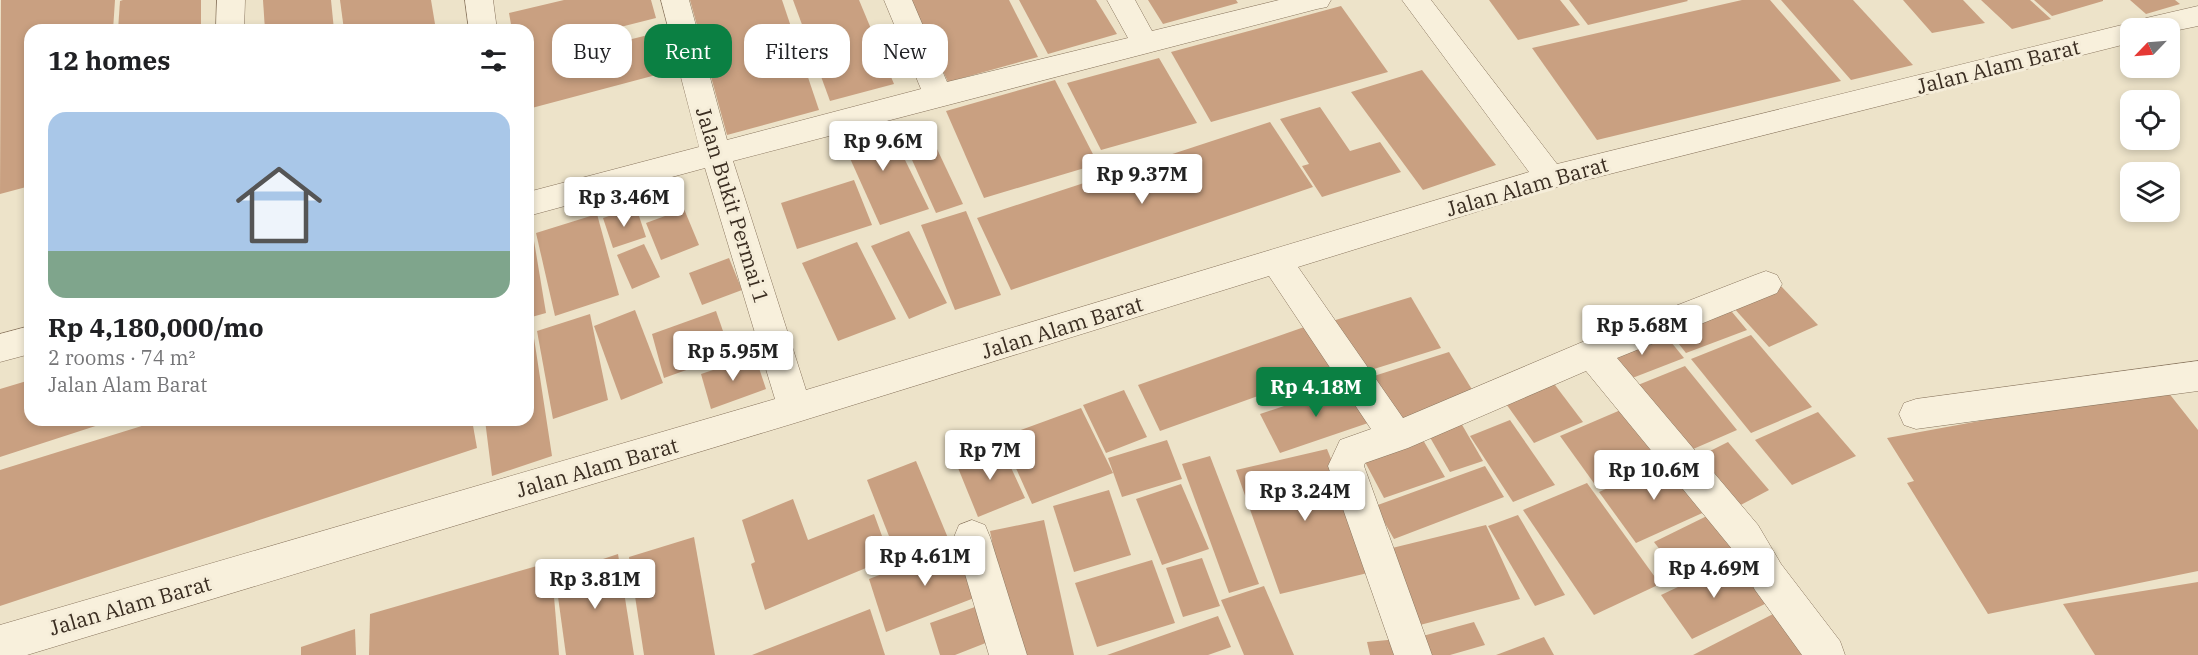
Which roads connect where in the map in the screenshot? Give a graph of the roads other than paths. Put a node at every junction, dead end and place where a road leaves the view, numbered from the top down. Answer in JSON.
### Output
{"nodes":[{"id":1,"x":231,"y":0,"type":"edge"},
{"id":2,"x":479,"y":0,"type":"edge"},
{"id":3,"x":675,"y":0,"type":"edge"},
{"id":4,"x":898,"y":0,"type":"edge"},
{"id":5,"x":1121,"y":0,"type":"edge"},
{"id":6,"x":1317,"y":0,"type":"edge"},
{"id":7,"x":1416,"y":0,"type":"edge"},
{"id":8,"x":2198,"y":16,"type":"edge"},
{"id":9,"x":2180,"y":20,"type":"edge"},
{"id":10,"x":230,"y":24,"type":"edge"},
{"id":11,"x":482,"y":24,"type":"edge"},
{"id":12,"x":2120,"y":35,"type":"edge"},
{"id":13,"x":1144,"y":42,"type":"junction"},
{"id":14,"x":938,"y":95,"type":"junction"},
{"id":15,"x":716,"y":156,"type":"junction"},
{"id":16,"x":1550,"y":177,"type":"junction"},
{"id":17,"x":534,"y":202,"type":"edge"},
{"id":18,"x":1276,"y":261,"type":"junction"},
{"id":19,"x":1766,"y":284,"type":"dead end"},
{"id":20,"x":24,"y":342,"type":"edge"},
{"id":21,"x":0,"y":348,"type":"edge"},
{"id":22,"x":1592,"y":353,"type":"junction"},
{"id":23,"x":2198,"y":376,"type":"edge"},
{"id":24,"x":795,"y":408,"type":"junction"},
{"id":25,"x":1916,"y":414,"type":"dead end"},
{"id":26,"x":1396,"y":437,"type":"junction"},
{"id":27,"x":972,"y":537,"type":"dead end"},
{"id":28,"x":0,"y":644,"type":"edge"},
{"id":29,"x":1008,"y":655,"type":"edge"},
{"id":30,"x":1413,"y":655,"type":"edge"},
{"id":31,"x":1826,"y":655,"type":"edge"}],
"edges":[{"from":1,"to":10,"type":"street"},
{"from":2,"to":11,"type":"street"},
{"from":3,"to":15,"type":"street","name":"Jalan Bukit Permai 1"},
{"from":4,"to":14,"type":"street"},
{"from":5,"to":13,"type":"street"},
{"from":6,"to":13,"type":"street"},
{"from":7,"to":16,"type":"street"},
{"from":8,"to":9,"type":"street"},
{"from":12,"to":16,"type":"street","name":"Jalan Alam Barat"},
{"from":13,"to":14,"type":"street"},
{"from":14,"to":15,"type":"street"},
{"from":15,"to":17,"type":"street"},
{"from":15,"to":24,"type":"street","name":"Jalan Bukit Permai 1"},
{"from":16,"to":18,"type":"street","name":"Jalan Alam Barat"},
{"from":18,"to":24,"type":"street","name":"Jalan Alam Barat"},
{"from":18,"to":26,"type":"street"},
{"from":19,"to":22,"type":"street"},
{"from":20,"to":21,"type":"street"},
{"from":22,"to":26,"type":"street"},
{"from":22,"to":31,"type":"street"},
{"from":23,"to":25,"type":"street"},
{"from":24,"to":28,"type":"street","name":"Jalan Alam Barat"},
{"from":26,"to":30,"type":"street"},
{"from":27,"to":29,"type":"street"}]}
